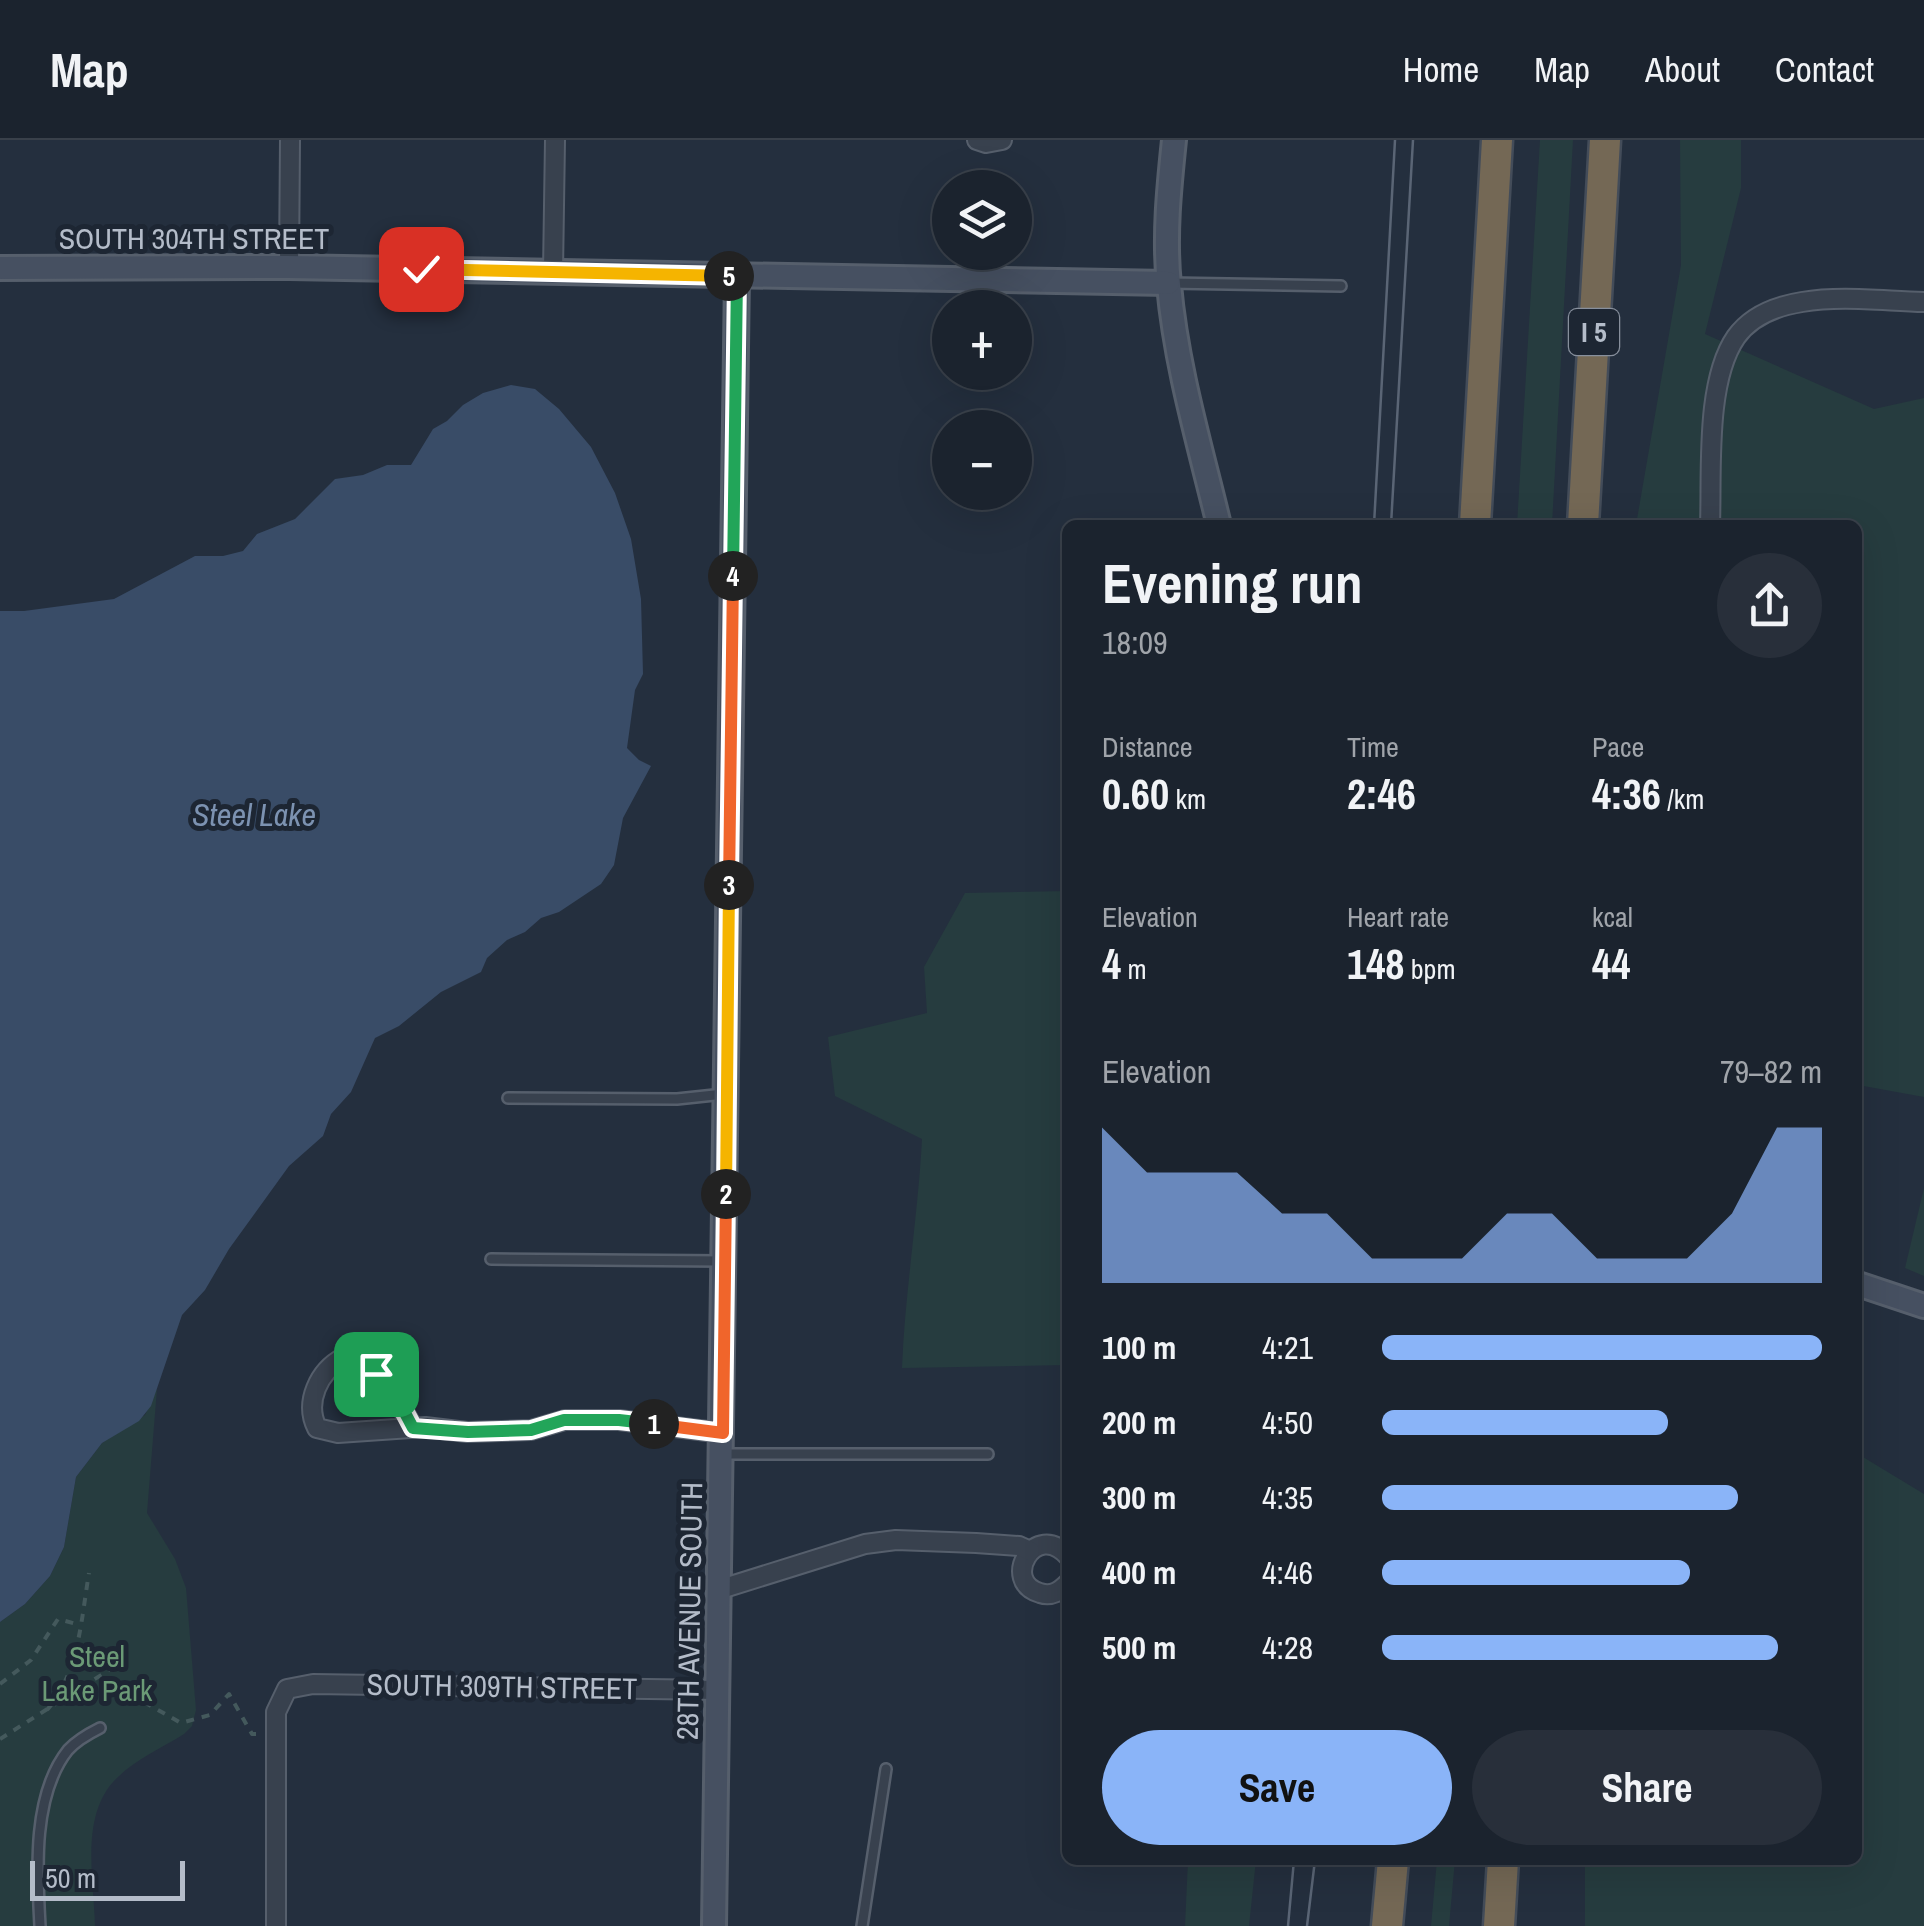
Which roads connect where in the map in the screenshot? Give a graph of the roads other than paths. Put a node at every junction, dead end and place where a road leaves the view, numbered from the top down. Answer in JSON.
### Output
{"nodes":[{"id":1,"x":290,"y":140,"type":"edge"},
{"id":2,"x":555,"y":140,"type":"edge"},
{"id":3,"x":976,"y":140,"type":"edge"},
{"id":4,"x":1002,"y":140,"type":"edge"},
{"id":5,"x":1174,"y":140,"type":"edge"},
{"id":6,"x":1497,"y":140,"type":"edge"},
{"id":7,"x":1606,"y":140,"type":"edge"},
{"id":8,"x":289,"y":267,"type":"junction"},
{"id":9,"x":0,"y":268,"type":"edge"},
{"id":10,"x":553,"y":272,"type":"junction"},
{"id":11,"x":737,"y":276,"type":"junction"},
{"id":12,"x":1168,"y":283,"type":"junction"},
{"id":13,"x":1342,"y":286,"type":"dead end"},
{"id":14,"x":1924,"y":302,"type":"edge"},
{"id":15,"x":1218,"y":520,"type":"edge"},
{"id":16,"x":1475,"y":520,"type":"edge"},
{"id":17,"x":1583,"y":520,"type":"edge"},
{"id":18,"x":1710,"y":520,"type":"edge"},
{"id":19,"x":727,"y":1094,"type":"junction"},
{"id":20,"x":508,"y":1098,"type":"dead end"},
{"id":21,"x":491,"y":1259,"type":"dead end"},
{"id":22,"x":725,"y":1261,"type":"junction"},
{"id":23,"x":1862,"y":1285,"type":"edge"},
{"id":24,"x":1924,"y":1306,"type":"edge"},
{"id":25,"x":413,"y":1428,"type":"junction"},
{"id":26,"x":723,"y":1444,"type":"junction"},
{"id":27,"x":988,"y":1454,"type":"dead end"},
{"id":28,"x":1062,"y":1550,"type":"edge"},
{"id":29,"x":1030,"y":1551,"type":"junction"},
{"id":30,"x":1062,"y":1587,"type":"edge"},
{"id":31,"x":720,"y":1588,"type":"junction"},
{"id":32,"x":718,"y":1690,"type":"junction"},
{"id":33,"x":100,"y":1728,"type":"dead end"},
{"id":34,"x":886,"y":1769,"type":"dead end"},
{"id":35,"x":1393,"y":1865,"type":"edge"},
{"id":36,"x":1503,"y":1865,"type":"edge"},
{"id":37,"x":40,"y":1926,"type":"edge"},
{"id":38,"x":276,"y":1926,"type":"edge"},
{"id":39,"x":714,"y":1926,"type":"edge"},
{"id":40,"x":862,"y":1926,"type":"edge"},
{"id":41,"x":1388,"y":1926,"type":"edge"},
{"id":42,"x":1499,"y":1926,"type":"edge"}],
"edges":[{"from":1,"to":8,"type":"street"},
{"from":2,"to":10,"type":"street"},
{"from":3,"to":4,"type":"street"},
{"from":5,"to":12,"type":"street"},
{"from":6,"to":16,"type":"highway"},
{"from":7,"to":17,"type":"highway","number":"I 5"},
{"from":8,"to":9,"type":"street","name":"SOUTH 304TH STREET"},
{"from":8,"to":10,"type":"street","name":"SOUTH 304TH STREET"},
{"from":10,"to":11,"type":"street","name":"SOUTH 304TH STREET"},
{"from":11,"to":12,"type":"street","name":"SOUTH 304TH STREET"},
{"from":11,"to":19,"type":"street","name":"28TH AVENUE SOUTH"},
{"from":12,"to":13,"type":"lane"},
{"from":12,"to":15,"type":"street"},
{"from":14,"to":18,"type":"street"},
{"from":19,"to":20,"type":"lane"},
{"from":19,"to":22,"type":"street","name":"28TH AVENUE SOUTH"},
{"from":21,"to":22,"type":"lane"},
{"from":22,"to":26,"type":"street","name":"28TH AVENUE SOUTH"},
{"from":23,"to":24,"type":"street"},
{"from":25,"to":25,"type":"street"},
{"from":25,"to":26,"type":"street"},
{"from":26,"to":27,"type":"lane"},
{"from":26,"to":31,"type":"street","name":"28TH AVENUE SOUTH"},
{"from":28,"to":29,"type":"street"},
{"from":29,"to":30,"type":"street"},
{"from":29,"to":31,"type":"street"},
{"from":31,"to":32,"type":"street","name":"28TH AVENUE SOUTH"},
{"from":32,"to":38,"type":"street","name":"SOUTH 309TH STREET"},
{"from":32,"to":39,"type":"street","name":"28TH AVENUE SOUTH"},
{"from":33,"to":37,"type":"lane"},
{"from":34,"to":40,"type":"lane"},
{"from":35,"to":41,"type":"highway"},
{"from":36,"to":42,"type":"highway"}]}
